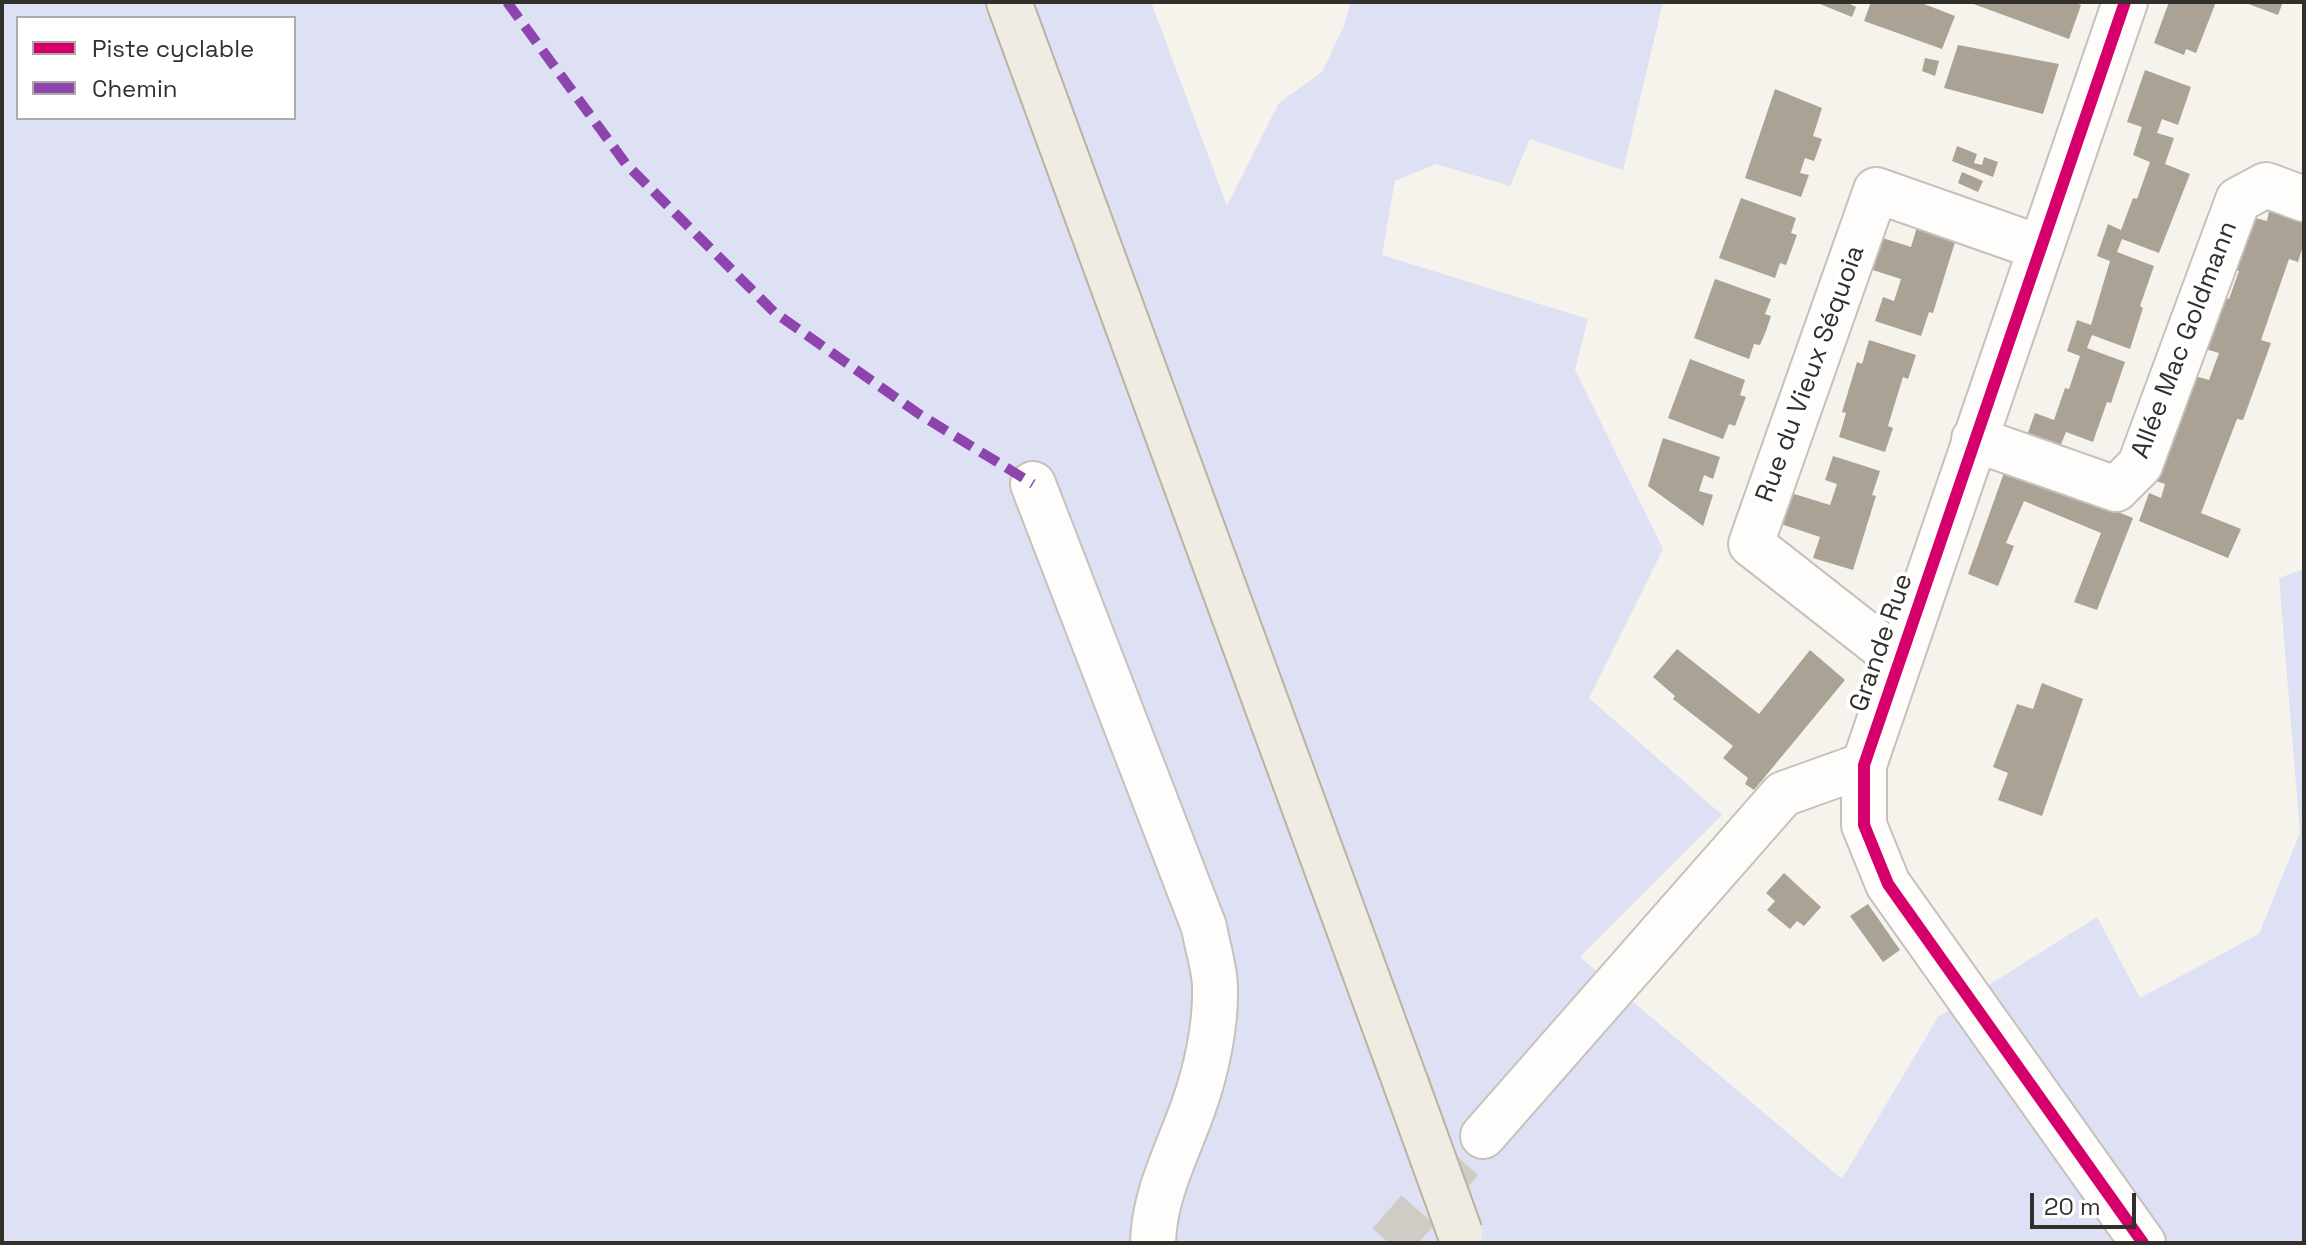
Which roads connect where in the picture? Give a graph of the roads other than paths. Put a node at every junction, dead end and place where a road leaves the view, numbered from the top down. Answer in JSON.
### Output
{"nodes":[{"id":1,"x":1009,"y":2,"type":"edge"},
{"id":2,"x":2125,"y":2,"type":"edge"},
{"id":3,"x":2304,"y":199,"type":"edge"},
{"id":4,"x":2041,"y":248,"type":"junction"},
{"id":5,"x":1974,"y":439,"type":"junction"},
{"id":6,"x":1033,"y":484,"type":"dead end"},
{"id":7,"x":1899,"y":660,"type":"junction"},
{"id":8,"x":1864,"y":765,"type":"junction"},
{"id":9,"x":1483,"y":1136,"type":"tunnel mouth"},
{"id":10,"x":1462,"y":1238,"type":"edge"},
{"id":11,"x":1153,"y":1243,"type":"edge"},
{"id":12,"x":2143,"y":1243,"type":"edge"}],
"edges":[{"from":1,"to":10,"type":"main road","bridge":true},
{"from":2,"to":4,"type":"street","name":"Grande Rue"},
{"from":3,"to":5,"type":"street","name":"Allée Mac Goldmann"},
{"from":4,"to":5,"type":"street","name":"Grande Rue"},
{"from":4,"to":7,"type":"street","name":"Rue du Vieux Séquoia"},
{"from":5,"to":7,"type":"street","name":"Grande Rue"},
{"from":6,"to":11,"type":"street"},
{"from":7,"to":8,"type":"street","name":"Grande Rue"},
{"from":8,"to":9,"type":"street"},
{"from":8,"to":12,"type":"street","name":"Grande Rue"}]}
